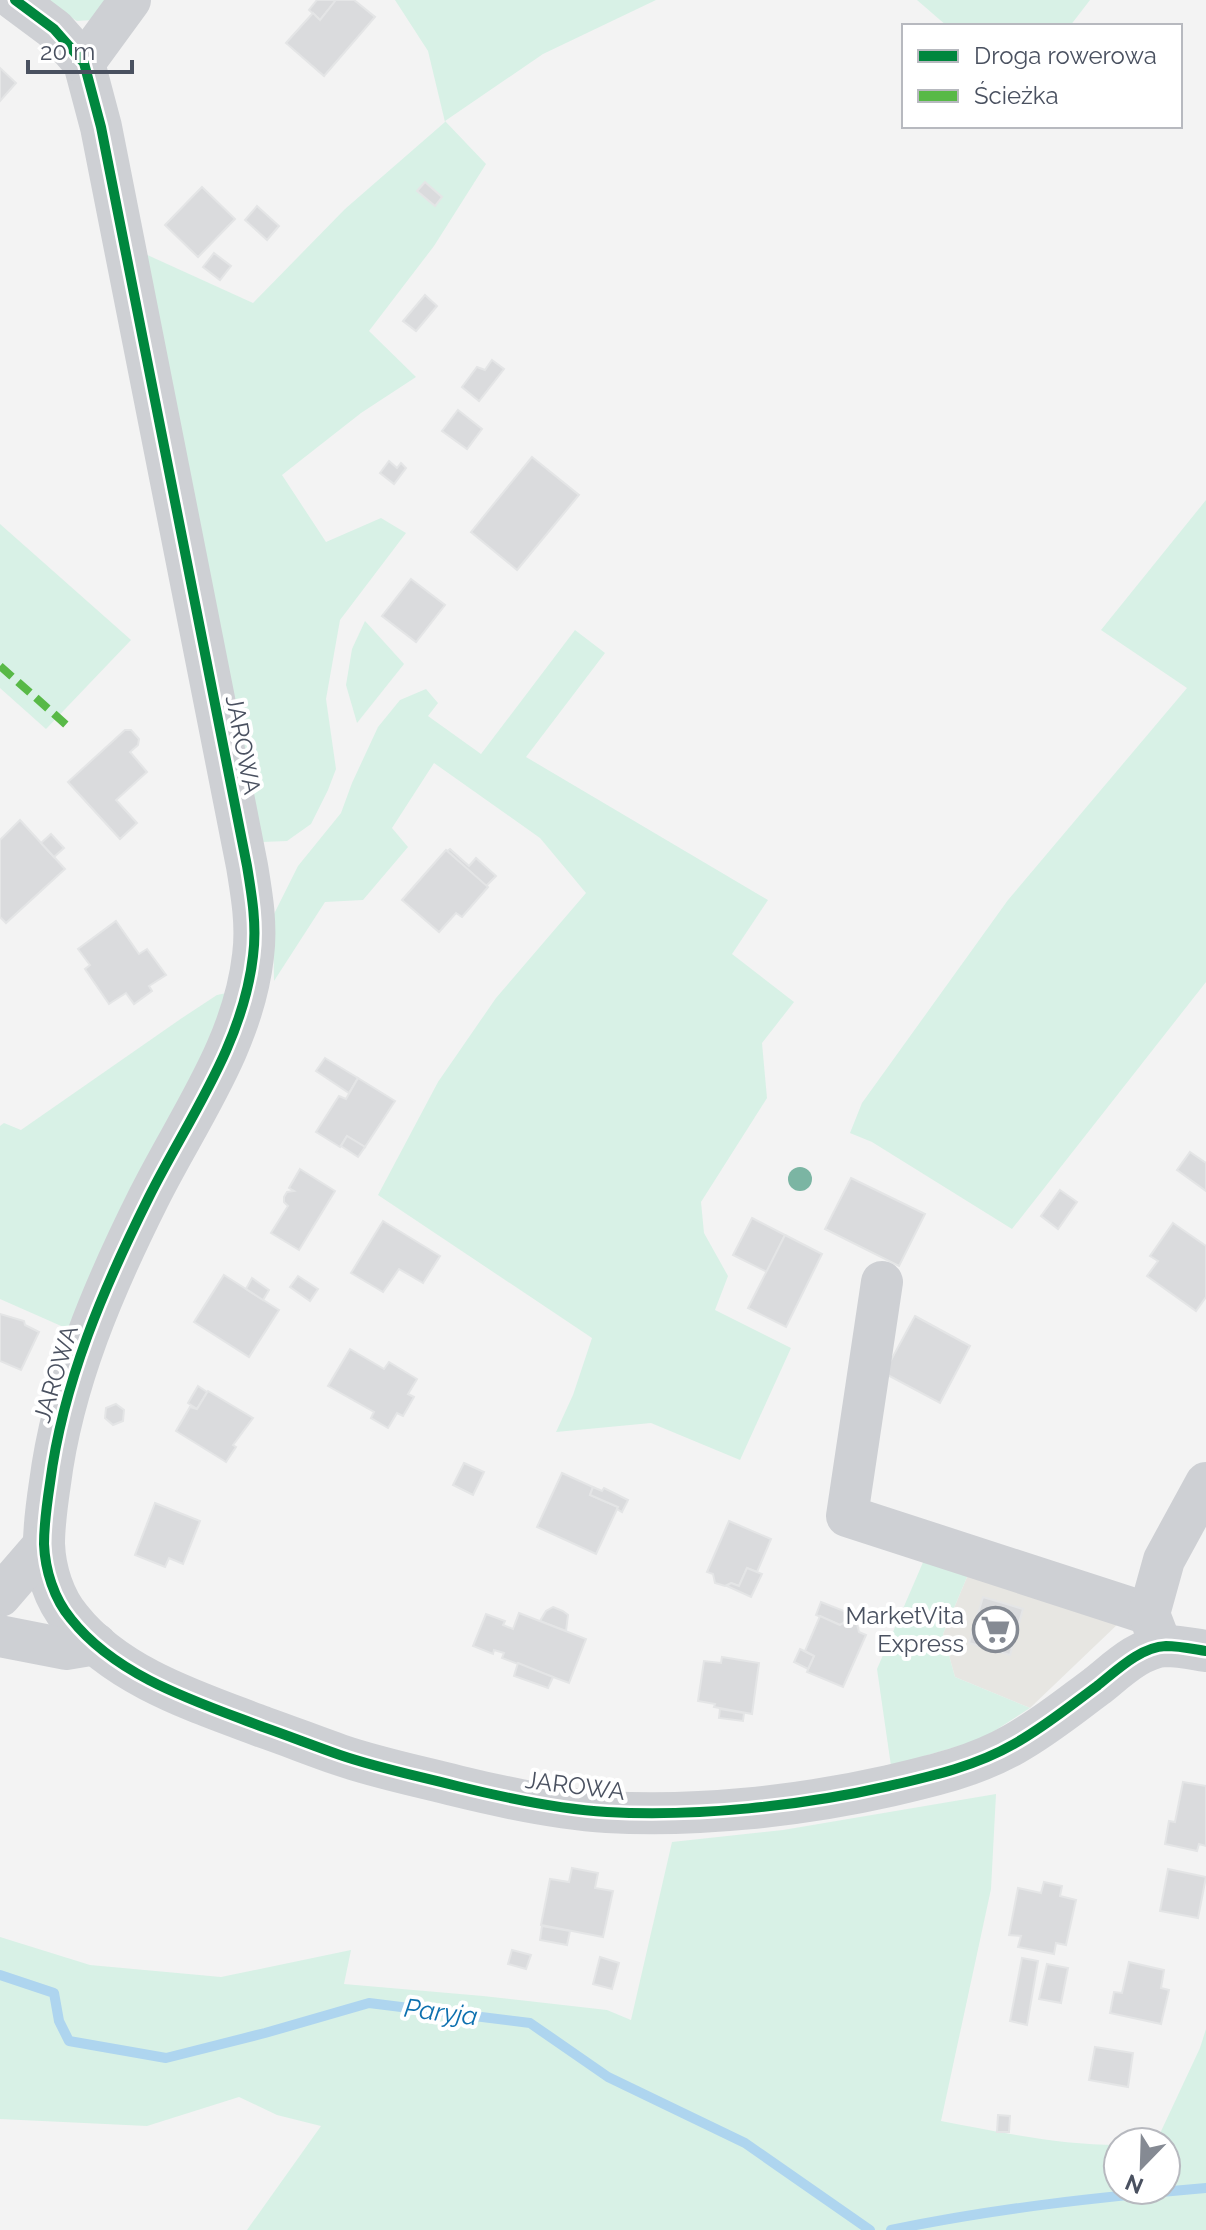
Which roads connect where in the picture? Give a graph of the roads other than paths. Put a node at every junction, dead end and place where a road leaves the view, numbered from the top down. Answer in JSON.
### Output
{"nodes":[{"id":1,"x":15,"y":0,"type":"edge"},
{"id":2,"x":130,"y":0,"type":"edge"},
{"id":3,"x":84,"y":63,"type":"junction"},
{"id":4,"x":882,"y":1282,"type":"dead end"},
{"id":5,"x":1206,"y":1483,"type":"edge"},
{"id":6,"x":44,"y":1545,"type":"junction"},
{"id":7,"x":0,"y":1596,"type":"edge"},
{"id":8,"x":1155,"y":1630,"type":"junction"},
{"id":9,"x":0,"y":1636,"type":"edge"},
{"id":10,"x":96,"y":1644,"type":"junction"},
{"id":11,"x":1206,"y":1651,"type":"edge"}],
"edges":[{"from":1,"to":3,"type":"street","name":"JAROWA"},
{"from":2,"to":3,"type":"street"},
{"from":3,"to":6,"type":"street","name":"JAROWA"},
{"from":4,"to":8,"type":"street"},
{"from":5,"to":8,"type":"street"},
{"from":6,"to":7,"type":"street"},
{"from":6,"to":10,"type":"street","name":"JAROWA"},
{"from":8,"to":10,"type":"street","name":"JAROWA"},
{"from":8,"to":11,"type":"street"},
{"from":9,"to":10,"type":"street"}]}
